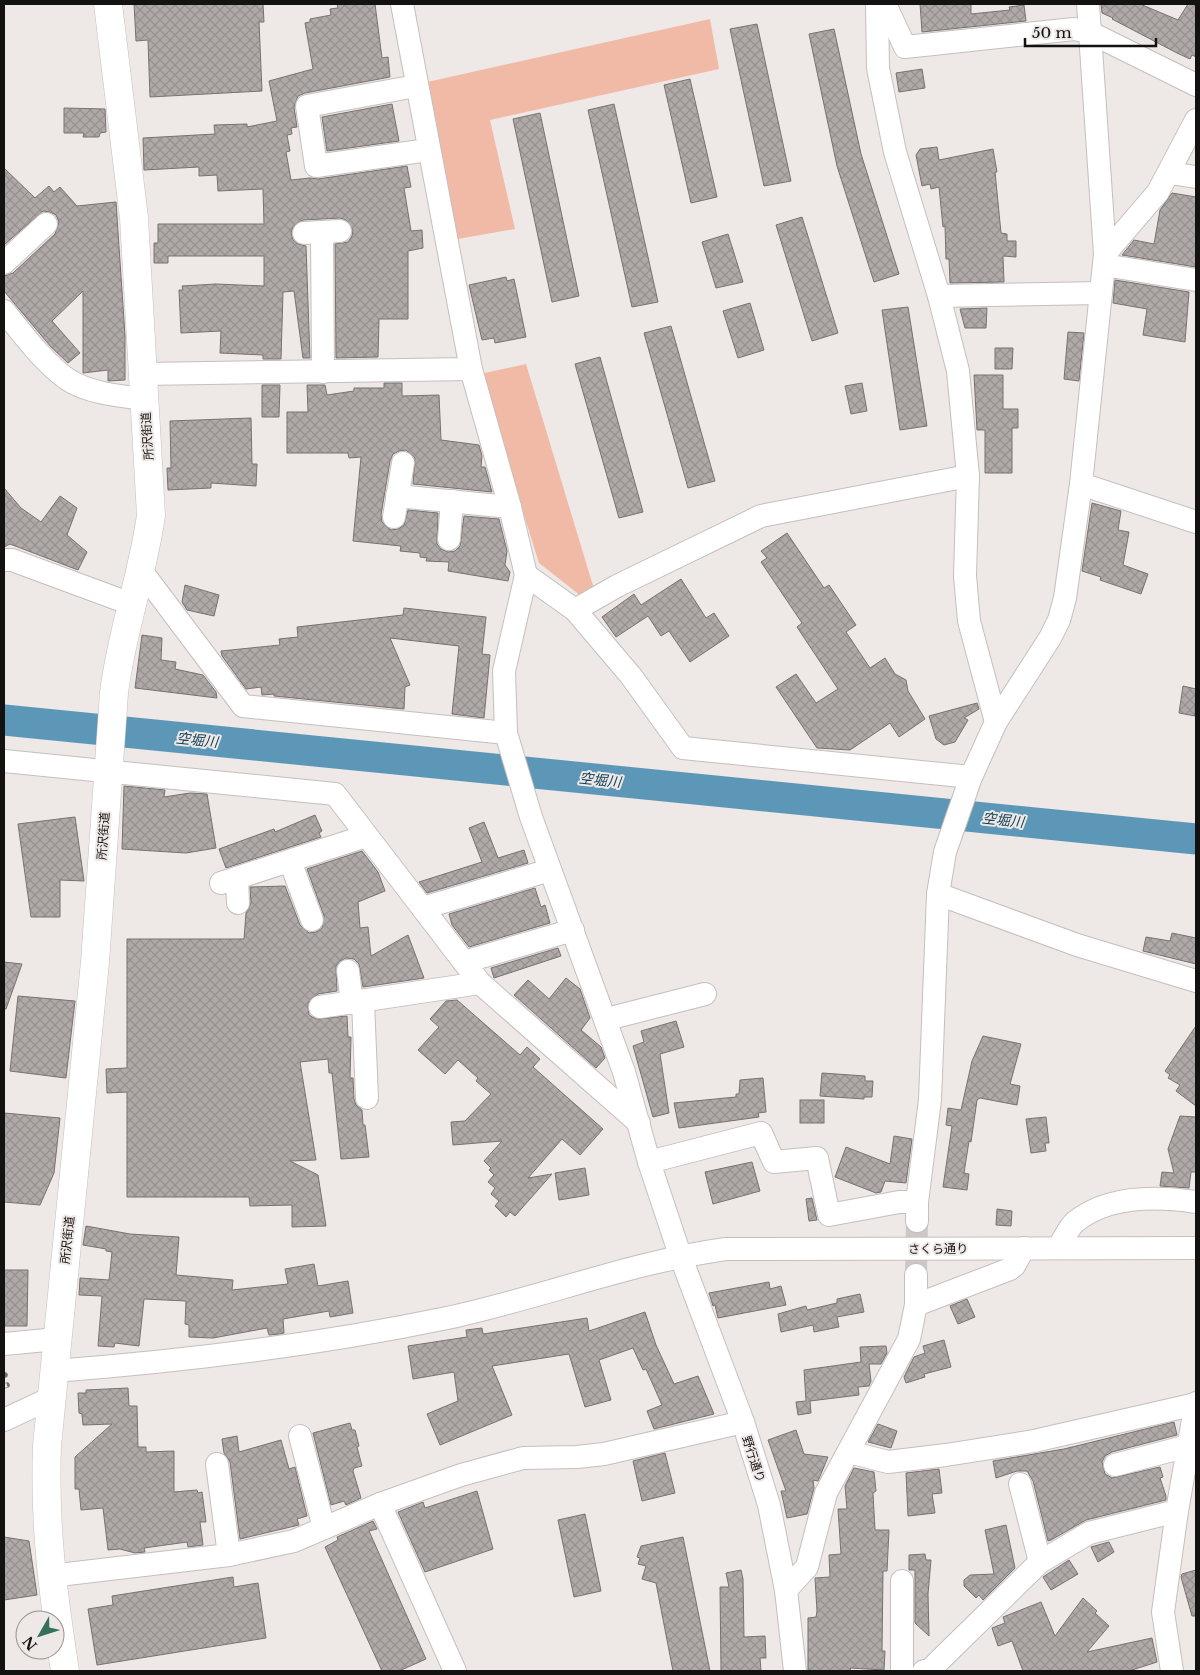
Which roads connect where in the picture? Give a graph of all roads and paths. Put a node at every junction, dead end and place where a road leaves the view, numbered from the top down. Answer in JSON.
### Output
{"nodes":[{"id":1,"x":108,"y":4,"type":"edge"},
{"id":2,"x":402,"y":4,"type":"edge"},
{"id":3,"x":877,"y":4,"type":"edge"},
{"id":4,"x":885,"y":4,"type":"edge"},
{"id":5,"x":1088,"y":4,"type":"edge"},
{"id":6,"x":1089,"y":32,"type":"junction"},
{"id":7,"x":905,"y":47,"type":"junction"},
{"id":8,"x":878,"y":68,"type":"junction"},
{"id":9,"x":1196,"y":85,"type":"edge"},
{"id":10,"x":416,"y":86,"type":"junction"},
{"id":11,"x":1196,"y":120,"type":"edge"},
{"id":12,"x":428,"y":150,"type":"junction"},
{"id":13,"x":1170,"y":173,"type":"junction"},
{"id":14,"x":1196,"y":177,"type":"edge"},
{"id":15,"x":46,"y":224,"type":"dead end"},
{"id":16,"x":322,"y":232,"type":"dead end"},
{"id":17,"x":1105,"y":260,"type":"junction"},
{"id":18,"x":4,"y":263,"type":"edge"},
{"id":19,"x":1196,"y":280,"type":"edge"},
{"id":20,"x":1101,"y":293,"type":"junction"},
{"id":21,"x":939,"y":296,"type":"junction"},
{"id":22,"x":4,"y":311,"type":"edge"},
{"id":23,"x":471,"y":370,"type":"junction"},
{"id":24,"x":323,"y":372,"type":"junction"},
{"id":25,"x":144,"y":387,"type":"junction"},
{"id":26,"x":403,"y":463,"type":"dead end"},
{"id":27,"x":968,"y":476,"type":"junction"},
{"id":28,"x":1081,"y":484,"type":"junction"},
{"id":29,"x":452,"y":501,"type":"junction"},
{"id":30,"x":510,"y":507,"type":"junction"},
{"id":31,"x":1196,"y":522,"type":"edge"},
{"id":32,"x":449,"y":539,"type":"dead end"},
{"id":33,"x":4,"y":560,"type":"edge"},
{"id":34,"x":140,"y":569,"type":"junction"},
{"id":35,"x":526,"y":575,"type":"junction"},
{"id":36,"x":131,"y":604,"type":"junction"},
{"id":37,"x":575,"y":610,"type":"junction"},
{"id":38,"x":996,"y":722,"type":"junction"},
{"id":39,"x":507,"y":739,"type":"junction"},
{"id":40,"x":4,"y":761,"type":"edge"},
{"id":41,"x":108,"y":768,"type":"junction"},
{"id":42,"x":970,"y":780,"type":"junction"},
{"id":43,"x":366,"y":836,"type":"junction"},
{"id":44,"x":290,"y":861,"type":"junction"},
{"id":45,"x":550,"y":870,"type":"junction"},
{"id":46,"x":938,"y":894,"type":"junction"},
{"id":47,"x":238,"y":903,"type":"dead end"},
{"id":48,"x":423,"y":908,"type":"junction"},
{"id":49,"x":312,"y":920,"type":"dead end"},
{"id":50,"x":573,"y":930,"type":"junction"},
{"id":51,"x":464,"y":962,"type":"junction"},
{"id":52,"x":348,"y":971,"type":"dead end"},
{"id":53,"x":1196,"y":980,"type":"edge"},
{"id":54,"x":480,"y":983,"type":"junction"},
{"id":55,"x":705,"y":994,"type":"dead end"},
{"id":56,"x":358,"y":1002,"type":"junction"},
{"id":57,"x":320,"y":1007,"type":"dead end"},
{"id":58,"x":607,"y":1020,"type":"junction"},
{"id":59,"x":367,"y":1098,"type":"dead end"},
{"id":60,"x":639,"y":1123,"type":"junction"},
{"id":61,"x":648,"y":1162,"type":"junction"},
{"id":62,"x":1196,"y":1202,"type":"edge"},
{"id":63,"x":1024,"y":1248,"type":"junction"},
{"id":64,"x":1058,"y":1248,"type":"junction"},
{"id":65,"x":1196,"y":1248,"type":"edge"},
{"id":66,"x":680,"y":1255,"type":"junction"},
{"id":67,"x":916,"y":1275,"type":"tunnel mouth"},
{"id":68,"x":916,"y":1305,"type":"junction"},
{"id":69,"x":57,"y":1339,"type":"junction"},
{"id":70,"x":4,"y":1344,"type":"edge"},
{"id":71,"x":54,"y":1371,"type":"junction"},
{"id":72,"x":51,"y":1398,"type":"junction"},
{"id":73,"x":1196,"y":1411,"type":"edge"},
{"id":74,"x":4,"y":1420,"type":"edge"},
{"id":75,"x":742,"y":1422,"type":"junction"},
{"id":76,"x":300,"y":1436,"type":"dead end"},
{"id":77,"x":1188,"y":1446,"type":"junction"},
{"id":78,"x":849,"y":1452,"type":"junction"},
{"id":79,"x":217,"y":1464,"type":"dead end"},
{"id":80,"x":1115,"y":1465,"type":"dead end"},
{"id":81,"x":1020,"y":1484,"type":"dead end"},
{"id":82,"x":380,"y":1504,"type":"junction"},
{"id":83,"x":1177,"y":1511,"type":"junction"},
{"id":84,"x":324,"y":1528,"type":"junction"},
{"id":85,"x":229,"y":1555,"type":"junction"},
{"id":86,"x":1040,"y":1562,"type":"junction"},
{"id":87,"x":50,"y":1576,"type":"junction"},
{"id":88,"x":902,"y":1581,"type":"dead end"},
{"id":89,"x":786,"y":1590,"type":"junction"},
{"id":90,"x":65,"y":1671,"type":"edge"},
{"id":91,"x":455,"y":1671,"type":"edge"},
{"id":92,"x":796,"y":1671,"type":"edge"},
{"id":93,"x":902,"y":1671,"type":"edge"},
{"id":94,"x":924,"y":1671,"type":"edge"},
{"id":95,"x":1168,"y":1671,"type":"edge"}],
"edges":[{"from":1,"to":25,"type":"main road","name":"所沢街道"},
{"from":2,"to":10,"type":"street"},
{"from":3,"to":8,"type":"street"},
{"from":4,"to":7,"type":"street"},
{"from":5,"to":6,"type":"street"},
{"from":6,"to":7,"type":"street"},
{"from":6,"to":9,"type":"street"},
{"from":6,"to":17,"type":"street"},
{"from":7,"to":8,"type":"street"},
{"from":8,"to":21,"type":"street"},
{"from":10,"to":12,"type":"street"},
{"from":10,"to":12,"type":"street"},
{"from":11,"to":13,"type":"street"},
{"from":12,"to":23,"type":"street"},
{"from":13,"to":14,"type":"street"},
{"from":13,"to":17,"type":"street"},
{"from":15,"to":18,"type":"street"},
{"from":16,"to":24,"type":"street"},
{"from":17,"to":19,"type":"street"},
{"from":17,"to":20,"type":"street"},
{"from":20,"to":21,"type":"street"},
{"from":20,"to":28,"type":"street"},
{"from":21,"to":27,"type":"street"},
{"from":22,"to":25,"type":"street"},
{"from":23,"to":24,"type":"street"},
{"from":23,"to":30,"type":"street"},
{"from":24,"to":25,"type":"street"},
{"from":25,"to":34,"type":"main road","name":"所沢街道"},
{"from":26,"to":29,"type":"street"},
{"from":27,"to":37,"type":"street"},
{"from":27,"to":38,"type":"street"},
{"from":28,"to":31,"type":"street"},
{"from":28,"to":38,"type":"street"},
{"from":29,"to":30,"type":"street"},
{"from":29,"to":32,"type":"street"},
{"from":30,"to":35,"type":"street"},
{"from":33,"to":36,"type":"street"},
{"from":34,"to":36,"type":"main road","name":"所沢街道"},
{"from":34,"to":39,"type":"street"},
{"from":35,"to":37,"type":"street"},
{"from":35,"to":39,"type":"street","name":"野行通り"},
{"from":36,"to":41,"type":"main road","name":"所沢街道"},
{"from":37,"to":42,"type":"street"},
{"from":38,"to":42,"type":"street"},
{"from":39,"to":45,"type":"street","name":"野行通り"},
{"from":40,"to":41,"type":"street"},
{"from":41,"to":43,"type":"street"},
{"from":41,"to":69,"type":"main road","name":"所沢街道"},
{"from":42,"to":46,"type":"street"},
{"from":43,"to":44,"type":"street"},
{"from":43,"to":48,"type":"street"},
{"from":44,"to":47,"type":"street"},
{"from":44,"to":49,"type":"street"},
{"from":45,"to":48,"type":"street"},
{"from":45,"to":50,"type":"street","name":"野行通り"},
{"from":46,"to":53,"type":"street"},
{"from":46,"to":61,"type":"street"},
{"from":48,"to":51,"type":"street"},
{"from":50,"to":51,"type":"street"},
{"from":50,"to":58,"type":"street","name":"野行通り"},
{"from":51,"to":54,"type":"street"},
{"from":52,"to":56,"type":"street"},
{"from":54,"to":56,"type":"street"},
{"from":54,"to":60,"type":"street"},
{"from":55,"to":58,"type":"street"},
{"from":56,"to":57,"type":"street"},
{"from":56,"to":59,"type":"street"},
{"from":58,"to":60,"type":"street","name":"野行通り"},
{"from":60,"to":61,"type":"street","name":"野行通り"},
{"from":61,"to":66,"type":"street","name":"野行通り"},
{"from":62,"to":64,"type":"street"},
{"from":63,"to":64,"type":"street","name":"さくら通り"},
{"from":63,"to":66,"type":"street","name":"さくら通り"},
{"from":63,"to":68,"type":"street"},
{"from":64,"to":65,"type":"street","name":"さくら通り"},
{"from":66,"to":71,"type":"street","name":"さくら通り"},
{"from":66,"to":75,"type":"street","name":"野行通り"},
{"from":67,"to":68,"type":"street"},
{"from":68,"to":78,"type":"street"},
{"from":69,"to":70,"type":"street"},
{"from":69,"to":71,"type":"main road","name":"所沢街道"},
{"from":71,"to":72,"type":"main road","name":"所沢街道"},
{"from":72,"to":74,"type":"street"},
{"from":72,"to":87,"type":"main road","name":"所沢街道"},
{"from":73,"to":77,"type":"street"},
{"from":73,"to":78,"type":"street"},
{"from":75,"to":82,"type":"street"},
{"from":75,"to":89,"type":"street","name":"野行通り"},
{"from":76,"to":84,"type":"street"},
{"from":77,"to":80,"type":"street"},
{"from":77,"to":83,"type":"street"},
{"from":78,"to":89,"type":"street"},
{"from":79,"to":85,"type":"street"},
{"from":81,"to":86,"type":"street"},
{"from":82,"to":84,"type":"street"},
{"from":82,"to":91,"type":"street"},
{"from":83,"to":86,"type":"street"},
{"from":83,"to":95,"type":"street"},
{"from":84,"to":85,"type":"street"},
{"from":85,"to":87,"type":"street"},
{"from":86,"to":94,"type":"street"},
{"from":87,"to":90,"type":"main road","name":"所沢街道"},
{"from":88,"to":93,"type":"street"},
{"from":89,"to":92,"type":"street","name":"野行通り"}]}
